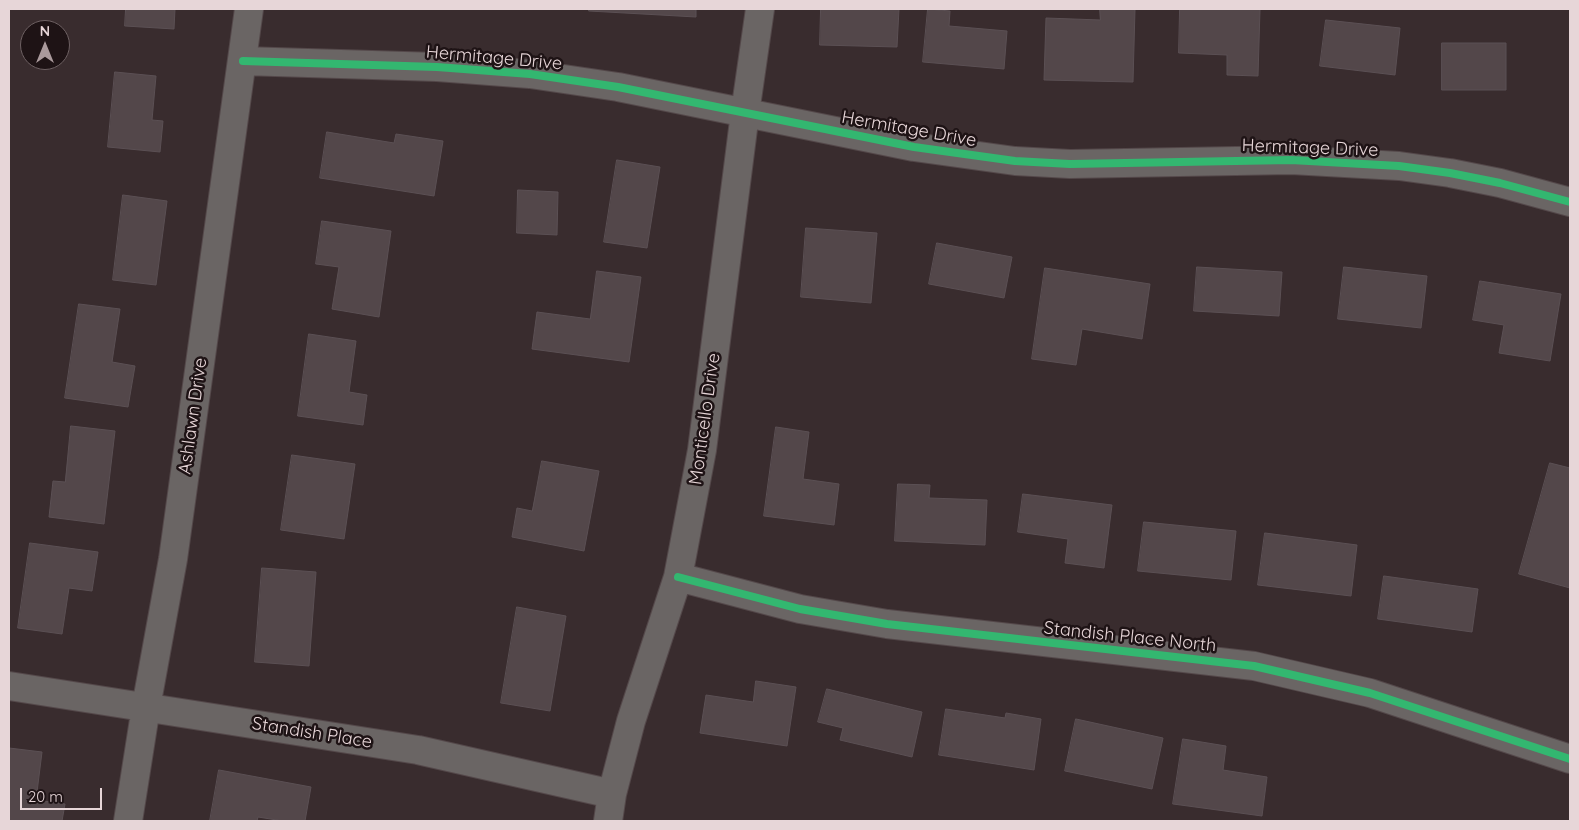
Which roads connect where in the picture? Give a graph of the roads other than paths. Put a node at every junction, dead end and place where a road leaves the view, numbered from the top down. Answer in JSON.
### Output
{"nodes":[{"id":1,"x":249,"y":9,"type":"edge"},
{"id":2,"x":760,"y":9,"type":"edge"},
{"id":3,"x":243,"y":62,"type":"junction"},
{"id":4,"x":745,"y":113,"type":"junction"},
{"id":5,"x":1570,"y":202,"type":"edge"},
{"id":6,"x":678,"y":576,"type":"junction"},
{"id":7,"x":9,"y":686,"type":"edge"},
{"id":8,"x":146,"y":707,"type":"junction"},
{"id":9,"x":1570,"y":760,"type":"edge"},
{"id":10,"x":612,"y":794,"type":"junction"},
{"id":11,"x":128,"y":821,"type":"edge"},
{"id":12,"x":608,"y":821,"type":"edge"}],
"edges":[{"from":1,"to":3,"type":"street","name":"Ashlawn Drive"},
{"from":2,"to":4,"type":"street","name":"Monticello Drive"},
{"from":3,"to":4,"type":"street","name":"Hermitage Drive"},
{"from":3,"to":8,"type":"street","name":"Ashlawn Drive"},
{"from":4,"to":5,"type":"street","name":"Hermitage Drive"},
{"from":4,"to":6,"type":"street","name":"Monticello Drive"},
{"from":6,"to":9,"type":"street","name":"Standish Place North"},
{"from":6,"to":10,"type":"street","name":"Monticello Drive"},
{"from":7,"to":8,"type":"street","name":"Standish Place"},
{"from":8,"to":10,"type":"street","name":"Standish Place"},
{"from":8,"to":11,"type":"street","name":"Ashlawn Drive"},
{"from":10,"to":12,"type":"street","name":"Monticello Drive"}]}
